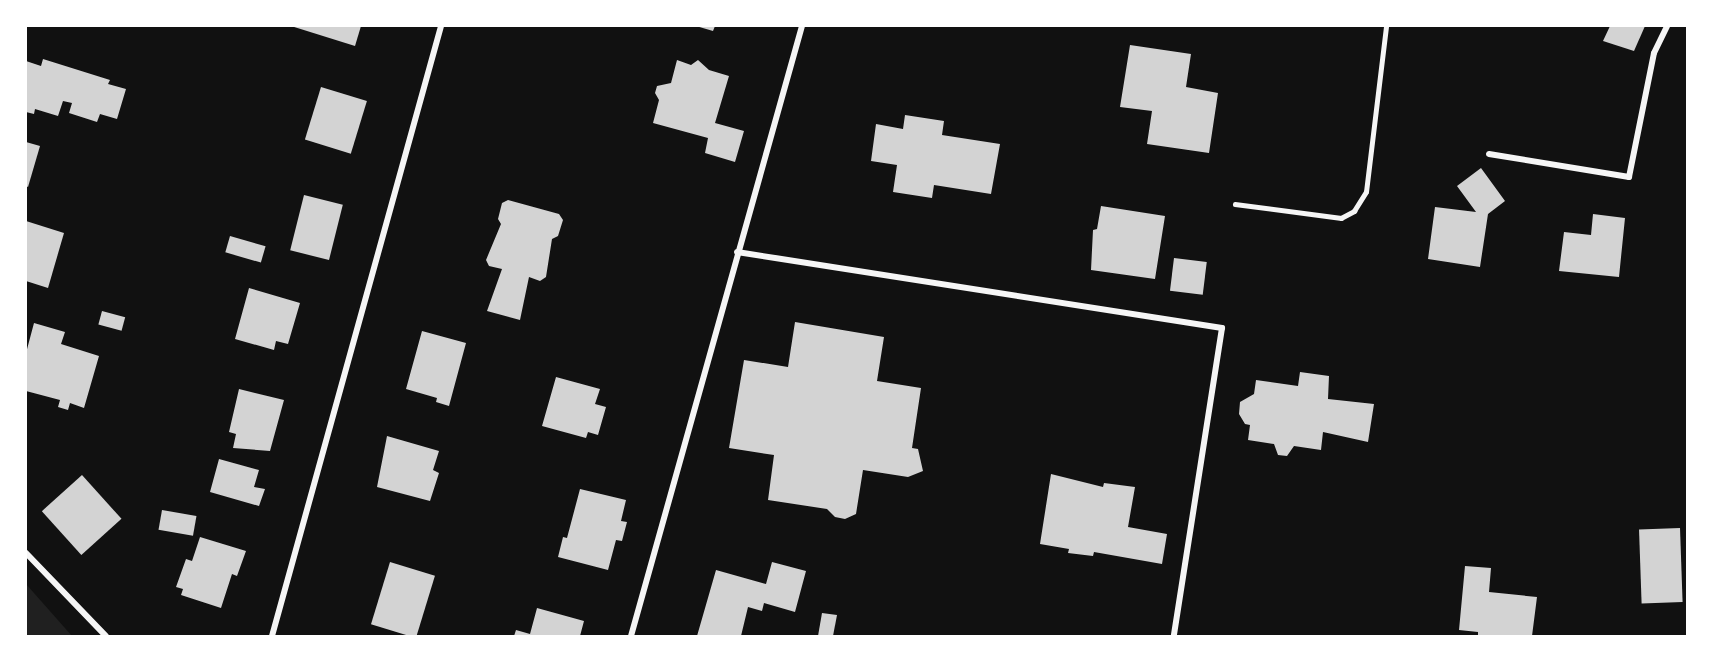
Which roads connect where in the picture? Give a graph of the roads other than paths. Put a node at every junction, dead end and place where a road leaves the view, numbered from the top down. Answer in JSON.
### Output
{"nodes":[{"id":1,"x":441,"y":26,"type":"edge"},
{"id":2,"x":802,"y":26,"type":"edge"},
{"id":3,"x":1386,"y":26,"type":"edge"},
{"id":4,"x":1666,"y":26,"type":"edge"},
{"id":5,"x":1489,"y":154,"type":"dead end"},
{"id":6,"x":1235,"y":204,"type":"dead end"},
{"id":7,"x":737,"y":252,"type":"junction"},
{"id":8,"x":26,"y":553,"type":"edge"},
{"id":9,"x":106,"y":636,"type":"edge"},
{"id":10,"x":272,"y":636,"type":"edge"},
{"id":11,"x":631,"y":636,"type":"edge"},
{"id":12,"x":1174,"y":636,"type":"edge"}],
"edges":[{"from":1,"to":10,"type":"street"},
{"from":2,"to":7,"type":"street"},
{"from":3,"to":6,"type":"lane"},
{"from":4,"to":5,"type":"street"},
{"from":7,"to":11,"type":"street"},
{"from":7,"to":12,"type":"street"},
{"from":8,"to":9,"type":"street"}]}
